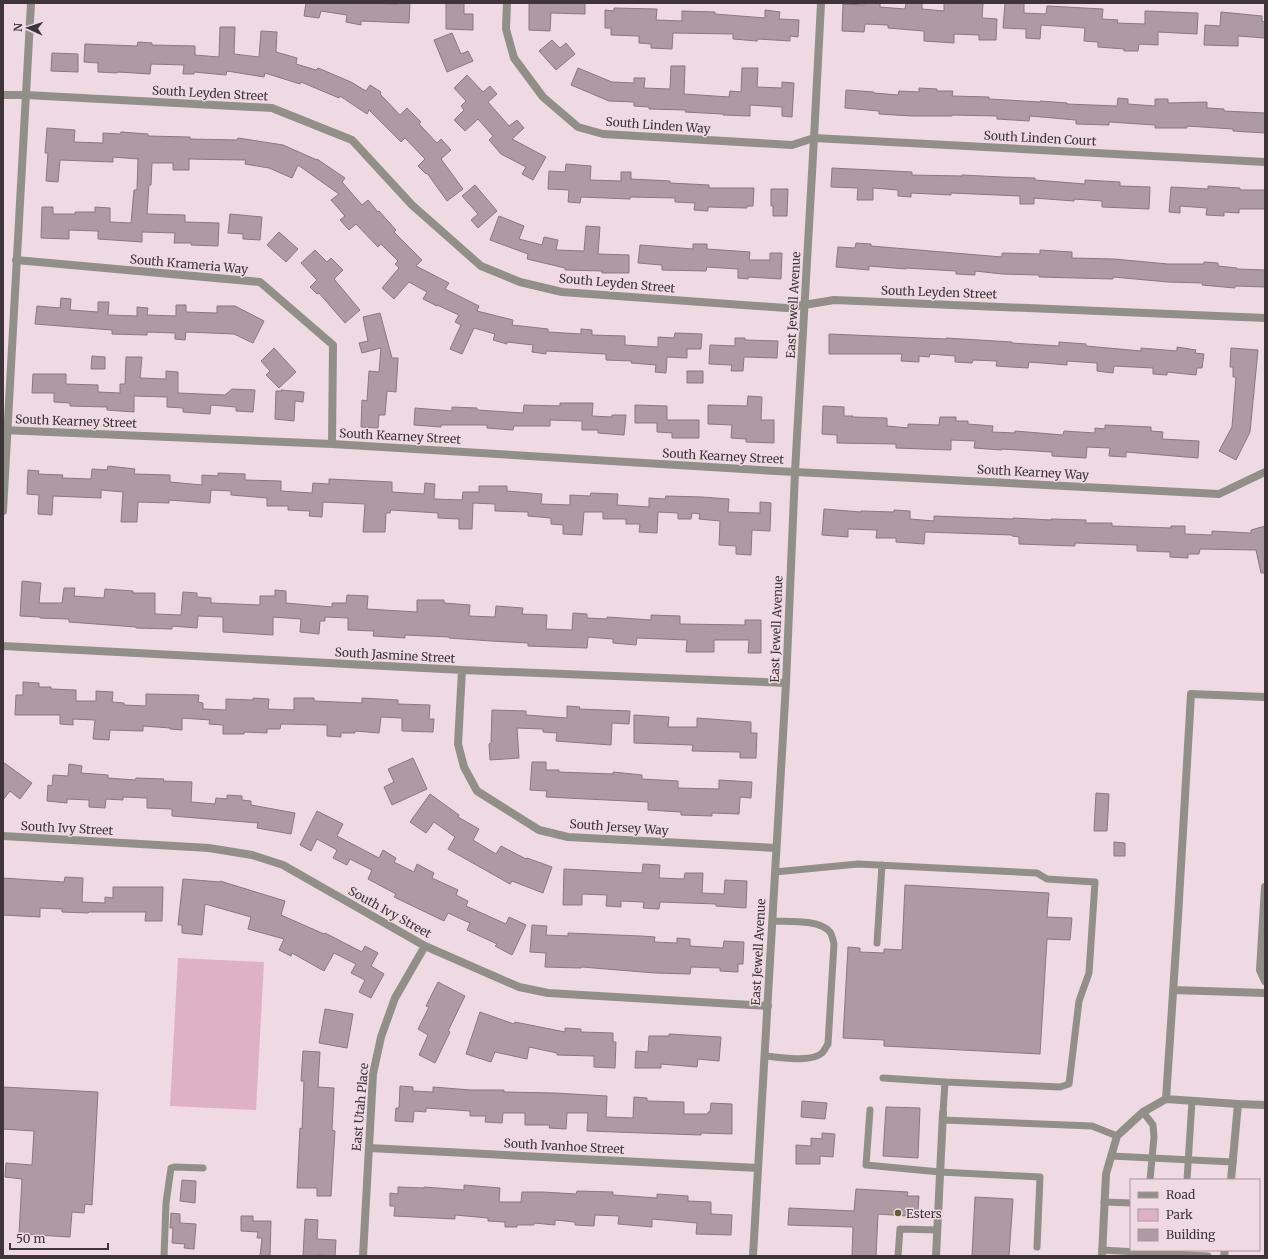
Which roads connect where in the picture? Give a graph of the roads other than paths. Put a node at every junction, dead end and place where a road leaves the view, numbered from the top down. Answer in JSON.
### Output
{"nodes":[{"id":1,"x":31,"y":3,"type":"edge"},
{"id":2,"x":507,"y":3,"type":"edge"},
{"id":3,"x":821,"y":3,"type":"edge"},
{"id":4,"x":3,"y":95,"type":"edge"},
{"id":5,"x":26,"y":95,"type":"junction"},
{"id":6,"x":814,"y":138,"type":"junction"},
{"id":7,"x":1265,"y":162,"type":"edge"},
{"id":8,"x":16,"y":260,"type":"junction"},
{"id":9,"x":805,"y":305,"type":"junction"},
{"id":10,"x":1265,"y":318,"type":"edge"},
{"id":11,"x":5,"y":430,"type":"edge"},
{"id":12,"x":332,"y":444,"type":"junction"},
{"id":13,"x":795,"y":472,"type":"junction"},
{"id":14,"x":1265,"y":472,"type":"edge"},
{"id":15,"x":3,"y":511,"type":"edge"},
{"id":16,"x":3,"y":646,"type":"edge"},
{"id":17,"x":462,"y":670,"type":"junction"},
{"id":18,"x":786,"y":683,"type":"junction"},
{"id":19,"x":1265,"y":697,"type":"edge"},
{"id":20,"x":3,"y":836,"type":"edge"},
{"id":21,"x":776,"y":848,"type":"junction"},
{"id":22,"x":882,"y":865,"type":"junction"},
{"id":23,"x":775,"y":872,"type":"junction"},
{"id":24,"x":1265,"y":887,"type":"edge"},
{"id":25,"x":772,"y":921,"type":"junction"},
{"id":26,"x":877,"y":943,"type":"dead end"},
{"id":27,"x":425,"y":946,"type":"junction"},
{"id":28,"x":1265,"y":981,"type":"edge"},
{"id":29,"x":1173,"y":990,"type":"junction"},
{"id":30,"x":1265,"y":993,"type":"edge"},
{"id":31,"x":768,"y":1006,"type":"junction"},
{"id":32,"x":765,"y":1056,"type":"junction"},
{"id":33,"x":883,"y":1078,"type":"dead end"},
{"id":34,"x":945,"y":1082,"type":"junction"},
{"id":35,"x":1166,"y":1099,"type":"junction"},
{"id":36,"x":1192,"y":1101,"type":"junction"},
{"id":37,"x":1238,"y":1104,"type":"junction"},
{"id":38,"x":1265,"y":1105,"type":"edge"},
{"id":39,"x":870,"y":1110,"type":"dead end"},
{"id":40,"x":1143,"y":1112,"type":"junction"},
{"id":41,"x":943,"y":1116,"type":"junction"},
{"id":42,"x":1117,"y":1136,"type":"junction"},
{"id":43,"x":369,"y":1148,"type":"junction"},
{"id":44,"x":1111,"y":1156,"type":"junction"},
{"id":45,"x":1152,"y":1158,"type":"junction"},
{"id":46,"x":1188,"y":1160,"type":"junction"},
{"id":47,"x":1233,"y":1162,"type":"junction"},
{"id":48,"x":203,"y":1168,"type":"dead end"},
{"id":49,"x":758,"y":1168,"type":"junction"},
{"id":50,"x":940,"y":1172,"type":"junction"},
{"id":51,"x":1150,"y":1179,"type":"edge"},
{"id":52,"x":1186,"y":1179,"type":"edge"},
{"id":53,"x":1231,"y":1179,"type":"edge"},
{"id":54,"x":1104,"y":1202,"type":"junction"},
{"id":55,"x":1130,"y":1203,"type":"edge"},
{"id":56,"x":937,"y":1230,"type":"junction"},
{"id":57,"x":1037,"y":1247,"type":"dead end"},
{"id":58,"x":1144,"y":1251,"type":"edge"},
{"id":59,"x":1182,"y":1252,"type":"edge"},
{"id":60,"x":1102,"y":1253,"type":"edge"},
{"id":61,"x":164,"y":1256,"type":"edge"},
{"id":62,"x":363,"y":1256,"type":"edge"},
{"id":63,"x":753,"y":1256,"type":"edge"},
{"id":64,"x":898,"y":1256,"type":"edge"},
{"id":65,"x":936,"y":1256,"type":"edge"},
{"id":66,"x":1208,"y":1256,"type":"edge"}],
"edges":[{"from":1,"to":5,"type":"street"},
{"from":2,"to":6,"type":"street","name":"South Linden Way"},
{"from":3,"to":6,"type":"street","name":"East Jewell Avenue"},
{"from":4,"to":5,"type":"street","name":"South Leyden Street"},
{"from":5,"to":8,"type":"street"},
{"from":5,"to":9,"type":"street","name":"South Leyden Street"},
{"from":6,"to":7,"type":"street","name":"South Linden Court"},
{"from":6,"to":9,"type":"street","name":"East Jewell Avenue"},
{"from":8,"to":11,"type":"street"},
{"from":8,"to":12,"type":"street","name":"South Krameria Way"},
{"from":9,"to":10,"type":"street","name":"South Leyden Street"},
{"from":9,"to":13,"type":"street","name":"East Jewell Avenue"},
{"from":11,"to":12,"type":"street","name":"South Kearney Street"},
{"from":11,"to":15,"type":"street"},
{"from":12,"to":13,"type":"street","name":"South Kearney Street"},
{"from":13,"to":14,"type":"street","name":"South Kearney Way"},
{"from":13,"to":18,"type":"street","name":"East Jewell Avenue"},
{"from":16,"to":17,"type":"street","name":"South Jasmine Street"},
{"from":17,"to":18,"type":"street","name":"South Jasmine Street"},
{"from":17,"to":21,"type":"street","name":"South Jersey Way"},
{"from":18,"to":21,"type":"street","name":"East Jewell Avenue"},
{"from":19,"to":29,"type":"street"},
{"from":20,"to":27,"type":"street","name":"South Ivy Street"},
{"from":21,"to":23,"type":"street","name":"East Jewell Avenue"},
{"from":22,"to":23,"type":"lane"},
{"from":22,"to":26,"type":"lane"},
{"from":22,"to":34,"type":"lane"},
{"from":23,"to":25,"type":"street","name":"East Jewell Avenue"},
{"from":24,"to":28,"type":"street"},
{"from":25,"to":31,"type":"street","name":"East Jewell Avenue"},
{"from":25,"to":32,"type":"lane"},
{"from":27,"to":31,"type":"street","name":"South Ivy Street"},
{"from":27,"to":43,"type":"street","name":"East Utah Place"},
{"from":29,"to":30,"type":"street"},
{"from":29,"to":35,"type":"street"},
{"from":31,"to":32,"type":"street","name":"East Jewell Avenue"},
{"from":32,"to":49,"type":"street","name":"East Jewell Avenue"},
{"from":33,"to":34,"type":"lane"},
{"from":34,"to":41,"type":"lane"},
{"from":35,"to":36,"type":"street"},
{"from":35,"to":40,"type":"street"},
{"from":36,"to":37,"type":"street"},
{"from":36,"to":46,"type":"lane"},
{"from":37,"to":38,"type":"street"},
{"from":37,"to":47,"type":"street"},
{"from":39,"to":50,"type":"lane"},
{"from":40,"to":42,"type":"street"},
{"from":40,"to":45,"type":"lane"},
{"from":41,"to":42,"type":"lane"},
{"from":41,"to":50,"type":"street"},
{"from":42,"to":44,"type":"street"},
{"from":43,"to":49,"type":"street","name":"South Ivanhoe Street"},
{"from":43,"to":62,"type":"street","name":"East Utah Place"},
{"from":44,"to":45,"type":"lane"},
{"from":44,"to":54,"type":"street"},
{"from":45,"to":46,"type":"lane"},
{"from":45,"to":51,"type":"lane"},
{"from":46,"to":47,"type":"lane"},
{"from":46,"to":52,"type":"lane"},
{"from":47,"to":53,"type":"street"},
{"from":48,"to":61,"type":"lane"},
{"from":49,"to":63,"type":"street","name":"East Jewell Avenue"},
{"from":50,"to":56,"type":"street"},
{"from":50,"to":57,"type":"lane"},
{"from":54,"to":55,"type":"lane"},
{"from":54,"to":60,"type":"street"},
{"from":56,"to":64,"type":"lane"},
{"from":56,"to":65,"type":"street"},
{"from":58,"to":59,"type":"lane"},
{"from":58,"to":60,"type":"lane"},
{"from":59,"to":66,"type":"lane"}]}
